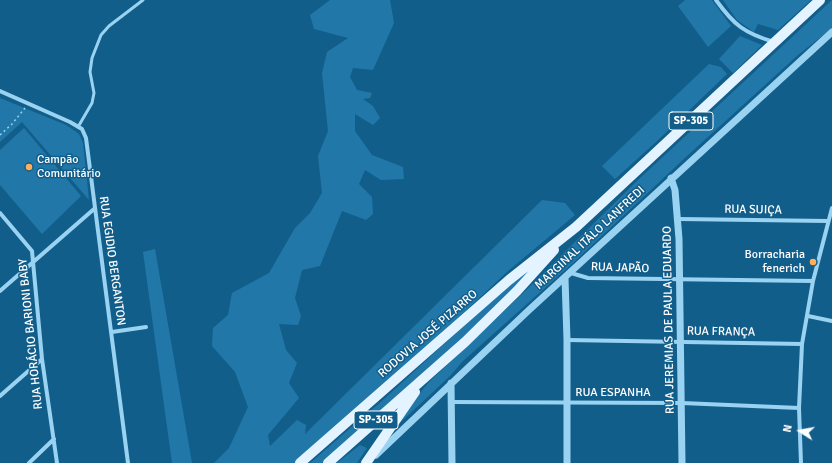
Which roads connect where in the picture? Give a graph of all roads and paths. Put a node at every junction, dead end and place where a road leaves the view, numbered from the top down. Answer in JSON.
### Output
{"nodes":[{"id":1,"x":143,"y":0,"type":"edge"},
{"id":2,"x":716,"y":0,"type":"edge"},
{"id":3,"x":820,"y":0,"type":"edge"},
{"id":4,"x":832,"y":32,"type":"edge"},
{"id":5,"x":774,"y":42,"type":"junction"},
{"id":6,"x":0,"y":91,"type":"edge"},
{"id":7,"x":29,"y":104,"type":"junction"},
{"id":8,"x":78,"y":127,"type":"junction"},
{"id":9,"x":0,"y":135,"type":"edge"},
{"id":10,"x":671,"y":178,"type":"junction"},
{"id":11,"x":94,"y":209,"type":"junction"},
{"id":12,"x":832,"y":209,"type":"edge"},
{"id":13,"x":0,"y":213,"type":"edge"},
{"id":14,"x":678,"y":219,"type":"junction"},
{"id":15,"x":828,"y":221,"type":"junction"},
{"id":16,"x":576,"y":227,"type":"junction"},
{"id":17,"x":33,"y":263,"type":"junction"},
{"id":18,"x":571,"y":273,"type":"junction"},
{"id":19,"x":564,"y":278,"type":"junction"},
{"id":20,"x":681,"y":280,"type":"junction"},
{"id":21,"x":813,"y":281,"type":"junction"},
{"id":22,"x":0,"y":291,"type":"edge"},
{"id":23,"x":808,"y":316,"type":"junction"},
{"id":24,"x":832,"y":321,"type":"edge"},
{"id":25,"x":146,"y":328,"type":"dead end"},
{"id":26,"x":112,"y":332,"type":"junction"},
{"id":27,"x":567,"y":340,"type":"junction"},
{"id":28,"x":681,"y":341,"type":"junction"},
{"id":29,"x":802,"y":344,"type":"junction"},
{"id":30,"x":42,"y":358,"type":"junction"},
{"id":31,"x":424,"y":378,"type":"junction"},
{"id":32,"x":451,"y":383,"type":"junction"},
{"id":33,"x":0,"y":396,"type":"edge"},
{"id":34,"x":450,"y":402,"type":"junction"},
{"id":35,"x":566,"y":402,"type":"junction"},
{"id":36,"x":682,"y":403,"type":"junction"},
{"id":37,"x":799,"y":408,"type":"junction"},
{"id":38,"x":54,"y":439,"type":"junction"},
{"id":39,"x":29,"y":463,"type":"edge"},
{"id":40,"x":57,"y":463,"type":"edge"},
{"id":41,"x":128,"y":463,"type":"edge"},
{"id":42,"x":300,"y":463,"type":"edge"},
{"id":43,"x":328,"y":463,"type":"edge"},
{"id":44,"x":367,"y":463,"type":"edge"},
{"id":45,"x":452,"y":463,"type":"edge"},
{"id":46,"x":567,"y":463,"type":"edge"},
{"id":47,"x":682,"y":463,"type":"edge"},
{"id":48,"x":800,"y":463,"type":"edge"}],
"edges":[{"from":1,"to":8,"type":"lane"},
{"from":2,"to":5,"type":"street"},
{"from":3,"to":5,"type":"main road","name":"RODOVIA JOSÉ PIZARRO","number":"SP-305"},
{"from":4,"to":10,"type":"street","name":"MARGINAL ITÁLO LANFREDI"},
{"from":5,"to":16,"type":"main road","name":"RODOVIA JOSÉ PIZARRO","number":"SP-305"},
{"from":6,"to":7,"type":"street"},
{"from":7,"to":8,"type":"street"},
{"from":7,"to":9,"type":"path"},
{"from":8,"to":11,"type":"street","name":"RUA EGIDIO BERGANTON"},
{"from":10,"to":14,"type":"street","name":"RUA JEREMIAS DE PAULA EDUARDO"},
{"from":10,"to":18,"type":"street","name":"MARGINAL ITÁLO LANFREDI"},
{"from":11,"to":17,"type":"street"},
{"from":11,"to":26,"type":"street","name":"RUA EGIDIO BERGANTON"},
{"from":12,"to":15,"type":"street"},
{"from":13,"to":17,"type":"street","name":"RUA HORÁCIO BARIONI BABY"},
{"from":14,"to":15,"type":"street","name":"RUA SUIÇA"},
{"from":14,"to":20,"type":"street","name":"RUA JEREMIAS DE PAULA EDUARDO"},
{"from":15,"to":21,"type":"street"},
{"from":16,"to":31,"type":"main road","name":"RODOVIA JOSÉ PIZARRO","number":"SP-305"},
{"from":16,"to":42,"type":"main road","name":"RODOVIA JOSÉ PIZARRO","number":"SP-305"},
{"from":17,"to":22,"type":"street"},
{"from":17,"to":30,"type":"street","name":"RUA HORÁCIO BARIONI BABY"},
{"from":18,"to":19,"type":"street","name":"MARGINAL ITÁLO LANFREDI"},
{"from":18,"to":20,"type":"street","name":"RUA JAPÃO"},
{"from":19,"to":27,"type":"street"},
{"from":19,"to":32,"type":"street","name":"MARGINAL ITÁLO LANFREDI","number":"SP-305"},
{"from":20,"to":21,"type":"street","name":"RUA JAPÃO"},
{"from":20,"to":28,"type":"street","name":"RUA JEREMIAS DE PAULA EDUARDO"},
{"from":21,"to":23,"type":"street"},
{"from":23,"to":24,"type":"street"},
{"from":23,"to":29,"type":"street"},
{"from":25,"to":26,"type":"street"},
{"from":26,"to":41,"type":"street","name":"RUA EGIDIO BERGANTON"},
{"from":27,"to":28,"type":"street","name":"RUA FRANÇA"},
{"from":27,"to":35,"type":"street"},
{"from":28,"to":29,"type":"street","name":"RUA FRANÇA"},
{"from":28,"to":36,"type":"street","name":"RUA JEREMIAS DE PAULA EDUARDO"},
{"from":29,"to":37,"type":"street"},
{"from":30,"to":33,"type":"street"},
{"from":30,"to":38,"type":"street","name":"RUA HORÁCIO BARIONI BABY"},
{"from":31,"to":43,"type":"main road","name":"RODOVIA JOSÉ PIZARRO","number":"SP-305"},
{"from":31,"to":44,"type":"main road"},
{"from":32,"to":34,"type":"street"},
{"from":32,"to":44,"type":"street","name":"MARGINAL ITÁLO LANFREDI","number":"SP-305"},
{"from":34,"to":35,"type":"street","name":"RUA ESPANHA"},
{"from":34,"to":45,"type":"street"},
{"from":35,"to":36,"type":"street","name":"RUA ESPANHA"},
{"from":35,"to":46,"type":"street"},
{"from":36,"to":37,"type":"street","name":"RUA ESPANHA"},
{"from":36,"to":47,"type":"street","name":"RUA JEREMIAS DE PAULA EDUARDO"},
{"from":37,"to":48,"type":"street"},
{"from":38,"to":39,"type":"street"},
{"from":38,"to":40,"type":"street","name":"RUA HORÁCIO BARIONI BABY"}]}
